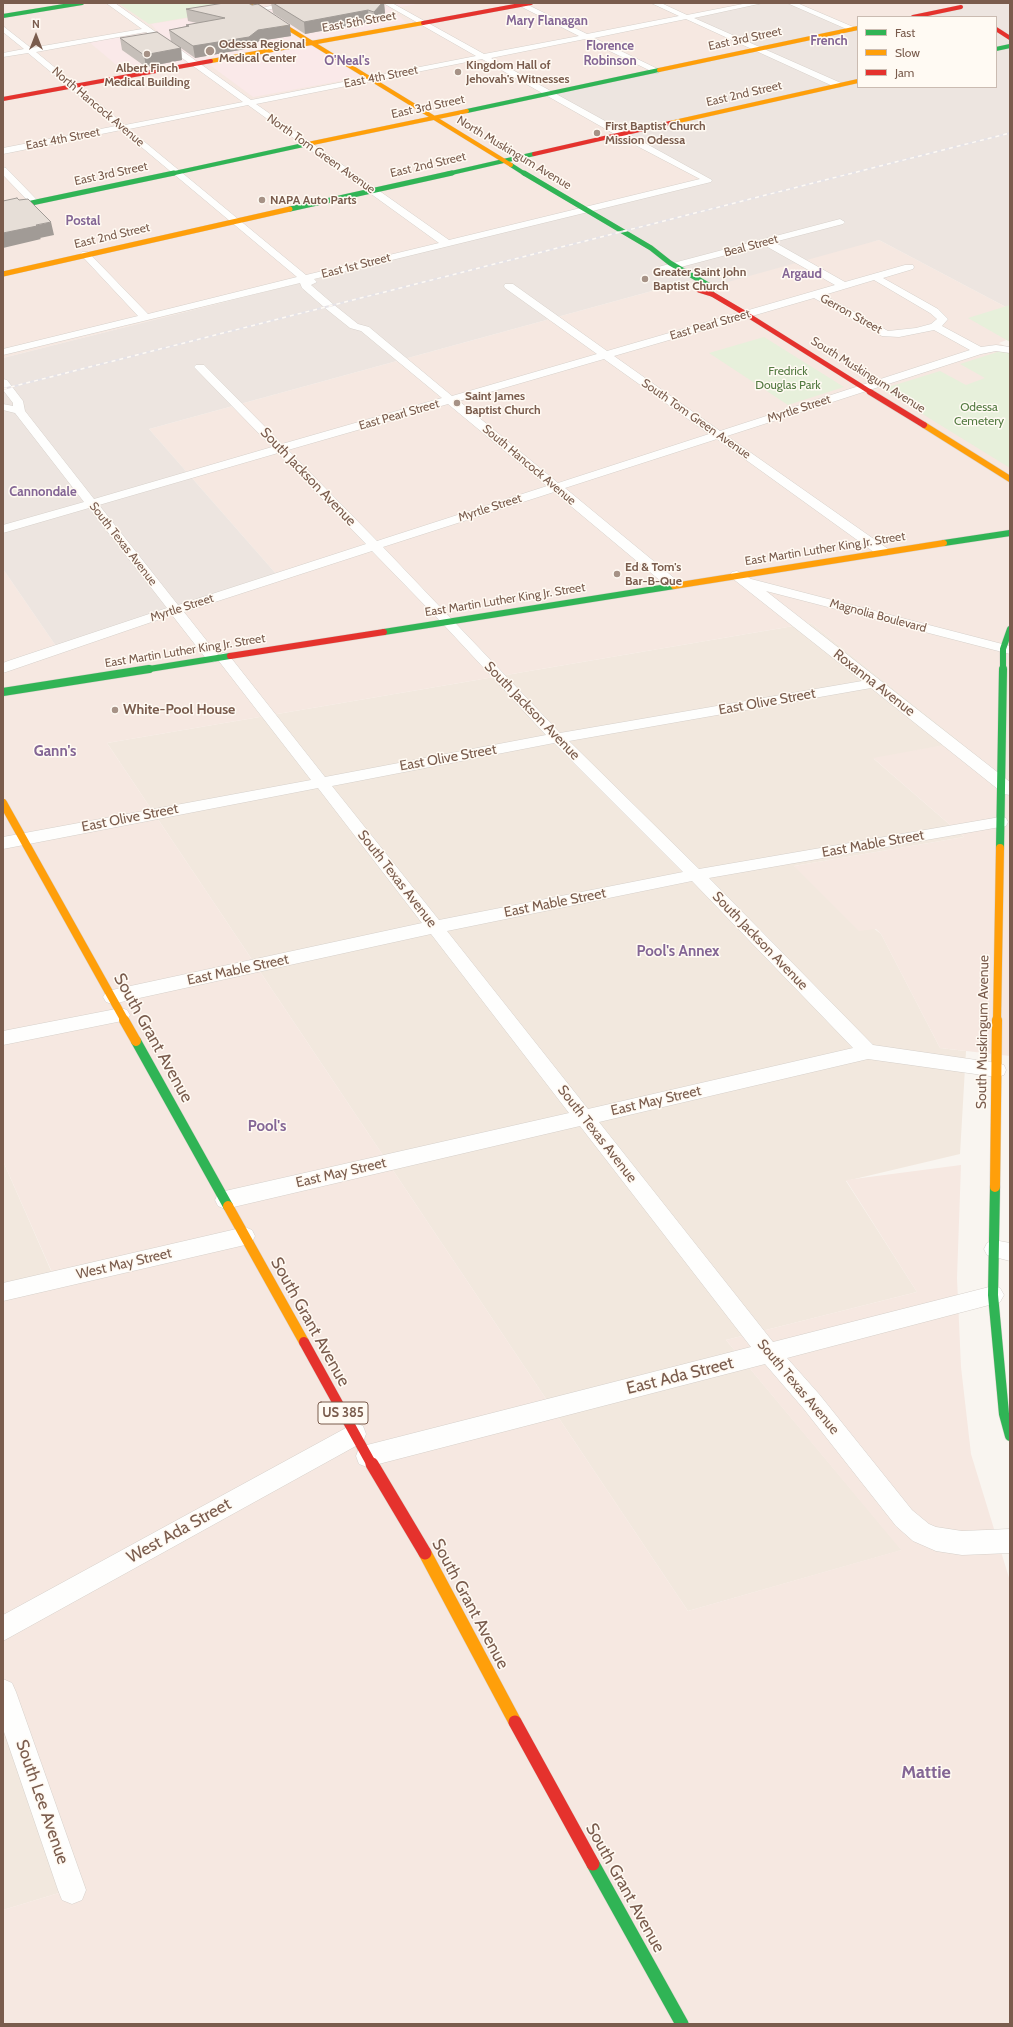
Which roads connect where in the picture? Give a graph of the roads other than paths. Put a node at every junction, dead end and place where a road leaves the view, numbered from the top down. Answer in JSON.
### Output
{"nodes":[{"id":1,"x":82,"y":3,"type":"edge"},
{"id":2,"x":110,"y":3,"type":"edge"},
{"id":3,"x":247,"y":3,"type":"edge"},
{"id":4,"x":295,"y":3,"type":"edge"},
{"id":5,"x":387,"y":3,"type":"edge"},
{"id":6,"x":531,"y":3,"type":"edge"},
{"id":7,"x":655,"y":3,"type":"edge"},
{"id":8,"x":759,"y":3,"type":"edge"},
{"id":9,"x":791,"y":3,"type":"edge"},
{"id":10,"x":520,"y":4,"type":"edge"},
{"id":11,"x":961,"y":7,"type":"edge"},
{"id":12,"x":257,"y":10,"type":"junction"},
{"id":13,"x":3,"y":16,"type":"edge"},
{"id":14,"x":918,"y":16,"type":"edge"},
{"id":15,"x":687,"y":17,"type":"junction"},
{"id":16,"x":421,"y":23,"type":"junction"},
{"id":17,"x":3,"y":28,"type":"edge"},
{"id":18,"x":856,"y":29,"type":"edge"},
{"id":19,"x":148,"y":30,"type":"junction"},
{"id":20,"x":997,"y":30,"type":"edge"},
{"id":21,"x":585,"y":36,"type":"junction"},
{"id":22,"x":1010,"y":38,"type":"edge"},
{"id":23,"x":312,"y":43,"type":"junction"},
{"id":24,"x":1010,"y":46,"type":"edge"},
{"id":25,"x":758,"y":49,"type":"junction"},
{"id":26,"x":997,"y":50,"type":"edge"},
{"id":27,"x":30,"y":51,"type":"junction"},
{"id":28,"x":3,"y":55,"type":"edge"},
{"id":29,"x":481,"y":57,"type":"junction"},
{"id":30,"x":196,"y":65,"type":"junction"},
{"id":31,"x":655,"y":71,"type":"junction"},
{"id":32,"x":369,"y":79,"type":"junction"},
{"id":33,"x":857,"y":81,"type":"edge"},
{"id":34,"x":838,"y":85,"type":"junction"},
{"id":35,"x":73,"y":87,"type":"junction"},
{"id":36,"x":549,"y":94,"type":"junction"},
{"id":37,"x":3,"y":99,"type":"edge"},
{"id":38,"x":249,"y":103,"type":"junction"},
{"id":39,"x":432,"y":118,"type":"junction"},
{"id":40,"x":122,"y":127,"type":"junction"},
{"id":41,"x":621,"y":134,"type":"junction"},
{"id":42,"x":308,"y":145,"type":"junction"},
{"id":43,"x":3,"y":151,"type":"edge"},
{"id":44,"x":504,"y":161,"type":"junction"},
{"id":45,"x":3,"y":170,"type":"edge"},
{"id":46,"x":176,"y":172,"type":"junction"},
{"id":47,"x":373,"y":190,"type":"junction"},
{"id":48,"x":34,"y":202,"type":"junction"},
{"id":49,"x":3,"y":209,"type":"edge"},
{"id":50,"x":585,"y":209,"type":"junction"},
{"id":51,"x":236,"y":221,"type":"junction"},
{"id":52,"x":840,"y":222,"type":"dead end"},
{"id":53,"x":624,"y":231,"type":"joint"},
{"id":54,"x":614,"y":234,"type":"joint"},
{"id":55,"x":766,"y":242,"type":"junction"},
{"id":56,"x":446,"y":243,"type":"junction"},
{"id":57,"x":85,"y":254,"type":"junction"},
{"id":58,"x":656,"y":264,"type":"junction"},
{"id":59,"x":675,"y":266,"type":"junction"},
{"id":60,"x":909,"y":267,"type":"dead end"},
{"id":61,"x":3,"y":274,"type":"edge"},
{"id":62,"x":875,"y":277,"type":"junction"},
{"id":63,"x":304,"y":278,"type":"junction"},
{"id":64,"x":509,"y":286,"type":"dead end"},
{"id":65,"x":844,"y":286,"type":"junction"},
{"id":66,"x":712,"y":294,"type":"junction"},
{"id":67,"x":815,"y":294,"type":"junction"},
{"id":68,"x":746,"y":314,"type":"junction"},
{"id":69,"x":145,"y":317,"type":"junction"},
{"id":70,"x":935,"y":326,"type":"junction"},
{"id":71,"x":979,"y":350,"type":"junction"},
{"id":72,"x":1010,"y":350,"type":"edge"},
{"id":73,"x":3,"y":352,"type":"edge"},
{"id":74,"x":606,"y":355,"type":"junction"},
{"id":75,"x":200,"y":366,"type":"dead end"},
{"id":76,"x":3,"y":382,"type":"edge"},
{"id":77,"x":866,"y":388,"type":"junction"},
{"id":78,"x":450,"y":400,"type":"junction"},
{"id":79,"x":3,"y":406,"type":"edge"},
{"id":80,"x":19,"y":411,"type":"junction"},
{"id":81,"x":719,"y":435,"type":"junction"},
{"id":82,"x":280,"y":449,"type":"junction"},
{"id":83,"x":1010,"y":479,"type":"edge"},
{"id":84,"x":556,"y":487,"type":"junction"},
{"id":85,"x":91,"y":503,"type":"junction"},
{"id":86,"x":3,"y":529,"type":"edge"},
{"id":87,"x":1010,"y":533,"type":"edge"},
{"id":88,"x":374,"y":546,"type":"junction"},
{"id":89,"x":883,"y":552,"type":"junction"},
{"id":90,"x":741,"y":578,"type":"junction"},
{"id":91,"x":674,"y":585,"type":"junction"},
{"id":92,"x":174,"y":610,"type":"junction"},
{"id":93,"x":448,"y":621,"type":"junction"},
{"id":94,"x":1010,"y":629,"type":"edge"},
{"id":95,"x":1007,"y":649,"type":"edge"},
{"id":96,"x":218,"y":658,"type":"junction"},
{"id":97,"x":3,"y":669,"type":"edge"},
{"id":98,"x":874,"y":683,"type":"junction"},
{"id":99,"x":3,"y":692,"type":"edge"},
{"id":100,"x":557,"y":738,"type":"junction"},
{"id":101,"x":320,"y":781,"type":"junction"},
{"id":102,"x":1006,"y":787,"type":"edge"},
{"id":103,"x":3,"y":803,"type":"edge"},
{"id":104,"x":1000,"y":822,"type":"junction"},
{"id":105,"x":24,"y":839,"type":"junction"},
{"id":106,"x":3,"y":843,"type":"edge"},
{"id":107,"x":696,"y":875,"type":"junction"},
{"id":108,"x":434,"y":927,"type":"junction"},
{"id":109,"x":112,"y":997,"type":"junction"},
{"id":110,"x":121,"y":1015,"type":"junction"},
{"id":111,"x":1004,"y":1022,"type":"edge"},
{"id":112,"x":3,"y":1038,"type":"edge"},
{"id":113,"x":868,"y":1052,"type":"junction"},
{"id":114,"x":997,"y":1070,"type":"junction"},
{"id":115,"x":584,"y":1118,"type":"junction"},
{"id":116,"x":225,"y":1200,"type":"junction"},
{"id":117,"x":245,"y":1236,"type":"junction"},
{"id":118,"x":1002,"y":1251,"type":"edge"},
{"id":119,"x":3,"y":1292,"type":"edge"},
{"id":120,"x":993,"y":1295,"type":"junction"},
{"id":121,"x":769,"y":1353,"type":"junction"},
{"id":122,"x":355,"y":1434,"type":"junction"},
{"id":123,"x":1010,"y":1436,"type":"edge"},
{"id":124,"x":367,"y":1456,"type":"junction"},
{"id":125,"x":1010,"y":1541,"type":"edge"},
{"id":126,"x":3,"y":1628,"type":"edge"},
{"id":127,"x":3,"y":1692,"type":"edge"},
{"id":128,"x":72,"y":1890,"type":"dead end"},
{"id":129,"x":682,"y":2024,"type":"edge"}],
"edges":[{"from":1,"to":13,"type":"street"},
{"from":2,"to":19,"type":"street"},
{"from":3,"to":12,"type":"street","name":"North Muskingum Avenue"},
{"from":4,"to":12,"type":"street"},
{"from":5,"to":16,"type":"street"},
{"from":6,"to":10,"type":"street","name":"East 5th Street"},
{"from":7,"to":15,"type":"street"},
{"from":8,"to":15,"type":"street","name":"East 4th Street"},
{"from":9,"to":18,"type":"street"},
{"from":10,"to":16,"type":"street","name":"East 5th Street"},
{"from":10,"to":21,"type":"street"},
{"from":11,"to":14,"type":"street"},
{"from":12,"to":23,"type":"street","name":"North Muskingum Avenue"},
{"from":15,"to":21,"type":"street","name":"East 4th Street"},
{"from":15,"to":25,"type":"street"},
{"from":16,"to":23,"type":"street","name":"East 5th Street"},
{"from":16,"to":29,"type":"street"},
{"from":17,"to":27,"type":"street","name":"North Hancock Avenue"},
{"from":18,"to":25,"type":"street","name":"East 3rd Street"},
{"from":19,"to":27,"type":"street"},
{"from":19,"to":30,"type":"street","name":"North Tom Green Avenue"},
{"from":20,"to":22,"type":"street"},
{"from":21,"to":29,"type":"street","name":"East 4th Street"},
{"from":21,"to":31,"type":"street"},
{"from":23,"to":30,"type":"street","name":"East 5th Street"},
{"from":23,"to":32,"type":"street","name":"North Muskingum Avenue"},
{"from":24,"to":26,"type":"street"},
{"from":25,"to":31,"type":"street","name":"East 3rd Street"},
{"from":25,"to":34,"type":"street"},
{"from":27,"to":28,"type":"street"},
{"from":27,"to":35,"type":"street","name":"North Hancock Avenue"},
{"from":29,"to":32,"type":"street","name":"East 4th Street"},
{"from":29,"to":36,"type":"street"},
{"from":30,"to":35,"type":"street","name":"East 5th Street"},
{"from":30,"to":38,"type":"street","name":"North Tom Green Avenue"},
{"from":31,"to":36,"type":"street","name":"East 3rd Street"},
{"from":32,"to":38,"type":"street","name":"East 4th Street"},
{"from":32,"to":39,"type":"street","name":"North Muskingum Avenue"},
{"from":33,"to":34,"type":"street","name":"East 2nd Street"},
{"from":34,"to":41,"type":"street","name":"East 2nd Street"},
{"from":35,"to":37,"type":"street","name":"East 5th Street"},
{"from":35,"to":40,"type":"street","name":"North Hancock Avenue"},
{"from":36,"to":39,"type":"street","name":"East 3rd Street"},
{"from":36,"to":41,"type":"street"},
{"from":38,"to":40,"type":"street","name":"East 4th Street"},
{"from":38,"to":42,"type":"street","name":"North Tom Green Avenue"},
{"from":39,"to":42,"type":"street","name":"East 3rd Street"},
{"from":39,"to":44,"type":"street","name":"North Muskingum Avenue"},
{"from":40,"to":43,"type":"street","name":"East 4th Street"},
{"from":40,"to":46,"type":"street","name":"North Hancock Avenue"},
{"from":41,"to":44,"type":"street","name":"East 2nd Street"},
{"from":41,"to":50,"type":"street","name":"East 1st Street"},
{"from":42,"to":46,"type":"street","name":"East 3rd Street"},
{"from":42,"to":47,"type":"street","name":"North Tom Green Avenue"},
{"from":44,"to":47,"type":"street","name":"East 2nd Street"},
{"from":44,"to":50,"type":"street","name":"North Muskingum Avenue"},
{"from":45,"to":48,"type":"street"},
{"from":46,"to":48,"type":"street","name":"East 3rd Street"},
{"from":46,"to":51,"type":"street","name":"North Hancock Avenue"},
{"from":47,"to":51,"type":"street","name":"East 2nd Street"},
{"from":47,"to":56,"type":"street","name":"North Tom Green Avenue"},
{"from":48,"to":49,"type":"street","name":"East 3rd Street"},
{"from":50,"to":53,"type":"street","name":"North Muskingum Avenue"},
{"from":50,"to":54,"type":"street","name":"North Muskingum Avenue"},
{"from":50,"to":56,"type":"street","name":"East 1st Street"},
{"from":51,"to":57,"type":"street","name":"East 2nd Street"},
{"from":51,"to":63,"type":"street","name":"North Hancock Avenue"},
{"from":52,"to":55,"type":"street","name":"Beal Street"},
{"from":53,"to":59,"type":"street","name":"South Muskingum Avenue"},
{"from":54,"to":58,"type":"street","name":"South Muskingum Avenue"},
{"from":55,"to":59,"type":"street","name":"Beal Street"},
{"from":55,"to":65,"type":"street"},
{"from":56,"to":63,"type":"street","name":"East 1st Street"},
{"from":57,"to":61,"type":"street","name":"East 2nd Street"},
{"from":57,"to":69,"type":"street"},
{"from":58,"to":59,"type":"street","name":"Beal Street"},
{"from":58,"to":66,"type":"street","name":"South Muskingum Avenue"},
{"from":59,"to":66,"type":"street","name":"South Muskingum Avenue"},
{"from":60,"to":62,"type":"street","name":"East Pearl Street"},
{"from":62,"to":65,"type":"street","name":"East Pearl Street"},
{"from":62,"to":70,"type":"street"},
{"from":63,"to":69,"type":"street","name":"East 1st Street"},
{"from":63,"to":78,"type":"street","name":"South Hancock Avenue"},
{"from":64,"to":74,"type":"street","name":"South Tom Green Avenue"},
{"from":65,"to":67,"type":"street","name":"East Pearl Street"},
{"from":66,"to":68,"type":"street","name":"South Muskingum Avenue"},
{"from":67,"to":68,"type":"street","name":"East Pearl Street"},
{"from":67,"to":70,"type":"street","name":"Gerron Street"},
{"from":68,"to":74,"type":"street","name":"East Pearl Street"},
{"from":68,"to":77,"type":"street","name":"South Muskingum Avenue"},
{"from":69,"to":73,"type":"street","name":"East 1st Street"},
{"from":70,"to":71,"type":"street"},
{"from":71,"to":72,"type":"street","name":"Myrtle Street"},
{"from":71,"to":77,"type":"street","name":"Myrtle Street"},
{"from":74,"to":78,"type":"street","name":"East Pearl Street"},
{"from":74,"to":81,"type":"street","name":"South Tom Green Avenue"},
{"from":75,"to":82,"type":"street","name":"South Jackson Avenue"},
{"from":76,"to":80,"type":"street","name":"South Texas Avenue"},
{"from":77,"to":81,"type":"street","name":"Myrtle Street"},
{"from":77,"to":83,"type":"street","name":"South Muskingum Avenue"},
{"from":78,"to":82,"type":"street","name":"East Pearl Street"},
{"from":78,"to":84,"type":"street","name":"South Hancock Avenue"},
{"from":79,"to":80,"type":"street"},
{"from":80,"to":85,"type":"street","name":"South Texas Avenue"},
{"from":81,"to":84,"type":"street","name":"Myrtle Street"},
{"from":81,"to":89,"type":"street","name":"South Tom Green Avenue"},
{"from":82,"to":85,"type":"street","name":"East Pearl Street"},
{"from":82,"to":88,"type":"street","name":"South Jackson Avenue"},
{"from":84,"to":88,"type":"street","name":"Myrtle Street"},
{"from":84,"to":91,"type":"street","name":"South Hancock Avenue"},
{"from":85,"to":86,"type":"street","name":"East Pearl Street"},
{"from":85,"to":92,"type":"street","name":"South Texas Avenue"},
{"from":87,"to":89,"type":"street","name":"East Martin Luther King Jr. Street"},
{"from":88,"to":92,"type":"street","name":"Myrtle Street"},
{"from":88,"to":93,"type":"street","name":"South Jackson Avenue"},
{"from":89,"to":90,"type":"street","name":"East Martin Luther King Jr. Street"},
{"from":90,"to":91,"type":"street","name":"East Martin Luther King Jr. Street"},
{"from":90,"to":95,"type":"street","name":"Magnolia Boulevard"},
{"from":90,"to":98,"type":"street","name":"Roxanna Avenue"},
{"from":91,"to":93,"type":"street","name":"East Martin Luther King Jr. Street"},
{"from":92,"to":96,"type":"street","name":"South Texas Avenue"},
{"from":92,"to":97,"type":"street","name":"Myrtle Street"},
{"from":93,"to":96,"type":"street","name":"East Martin Luther King Jr. Street"},
{"from":93,"to":100,"type":"street","name":"South Jackson Avenue"},
{"from":94,"to":95,"type":"street","name":"South Muskingum Avenue"},
{"from":95,"to":102,"type":"street","name":"South Muskingum Avenue"},
{"from":96,"to":99,"type":"street","name":"East Martin Luther King Jr. Street"},
{"from":96,"to":101,"type":"street","name":"South Texas Avenue"},
{"from":98,"to":100,"type":"street","name":"East Olive Street"},
{"from":98,"to":102,"type":"street","name":"Roxanna Avenue"},
{"from":100,"to":101,"type":"street","name":"East Olive Street"},
{"from":100,"to":107,"type":"street","name":"South Jackson Avenue"},
{"from":101,"to":105,"type":"street","name":"East Olive Street"},
{"from":101,"to":108,"type":"street","name":"South Texas Avenue"},
{"from":102,"to":104,"type":"street","name":"South Muskingum Avenue"},
{"from":103,"to":105,"type":"street","name":"South Grant Avenue","number":"US 385"},
{"from":104,"to":107,"type":"street","name":"East Mable Street"},
{"from":104,"to":111,"type":"street","name":"South Muskingum Avenue"},
{"from":105,"to":106,"type":"street","name":"East Olive Street"},
{"from":105,"to":109,"type":"street","name":"South Grant Avenue","number":"US 385"},
{"from":107,"to":108,"type":"street","name":"East Mable Street"},
{"from":107,"to":113,"type":"street","name":"South Jackson Avenue"},
{"from":108,"to":109,"type":"street","name":"East Mable Street"},
{"from":108,"to":115,"type":"street","name":"South Texas Avenue"},
{"from":109,"to":110,"type":"street","name":"South Grant Avenue","number":"US 385"},
{"from":110,"to":112,"type":"street"},
{"from":110,"to":116,"type":"street","name":"South Grant Avenue","number":"US 385"},
{"from":111,"to":114,"type":"street","name":"South Muskingum Avenue"},
{"from":113,"to":114,"type":"street","name":"East May Street"},
{"from":113,"to":115,"type":"street","name":"East May Street"},
{"from":114,"to":118,"type":"street","name":"South Muskingum Avenue"},
{"from":115,"to":116,"type":"street","name":"East May Street"},
{"from":115,"to":121,"type":"street","name":"South Texas Avenue"},
{"from":116,"to":117,"type":"street","name":"South Grant Avenue","number":"US 385"},
{"from":117,"to":119,"type":"street","name":"West May Street"},
{"from":117,"to":122,"type":"street","name":"South Grant Avenue","number":"US 385"},
{"from":118,"to":120,"type":"street","name":"South Muskingum Avenue"},
{"from":120,"to":121,"type":"street","name":"East Ada Street"},
{"from":120,"to":123,"type":"street","name":"South Muskingum Avenue"},
{"from":121,"to":124,"type":"street","name":"East Ada Street"},
{"from":121,"to":125,"type":"street","name":"South Texas Avenue"},
{"from":122,"to":124,"type":"street","name":"South Grant Avenue","number":"US 385"},
{"from":122,"to":126,"type":"street","name":"West Ada Street"},
{"from":124,"to":129,"type":"street","name":"South Grant Avenue","number":"US 385"},
{"from":127,"to":128,"type":"street","name":"South Lee Avenue"}]}
